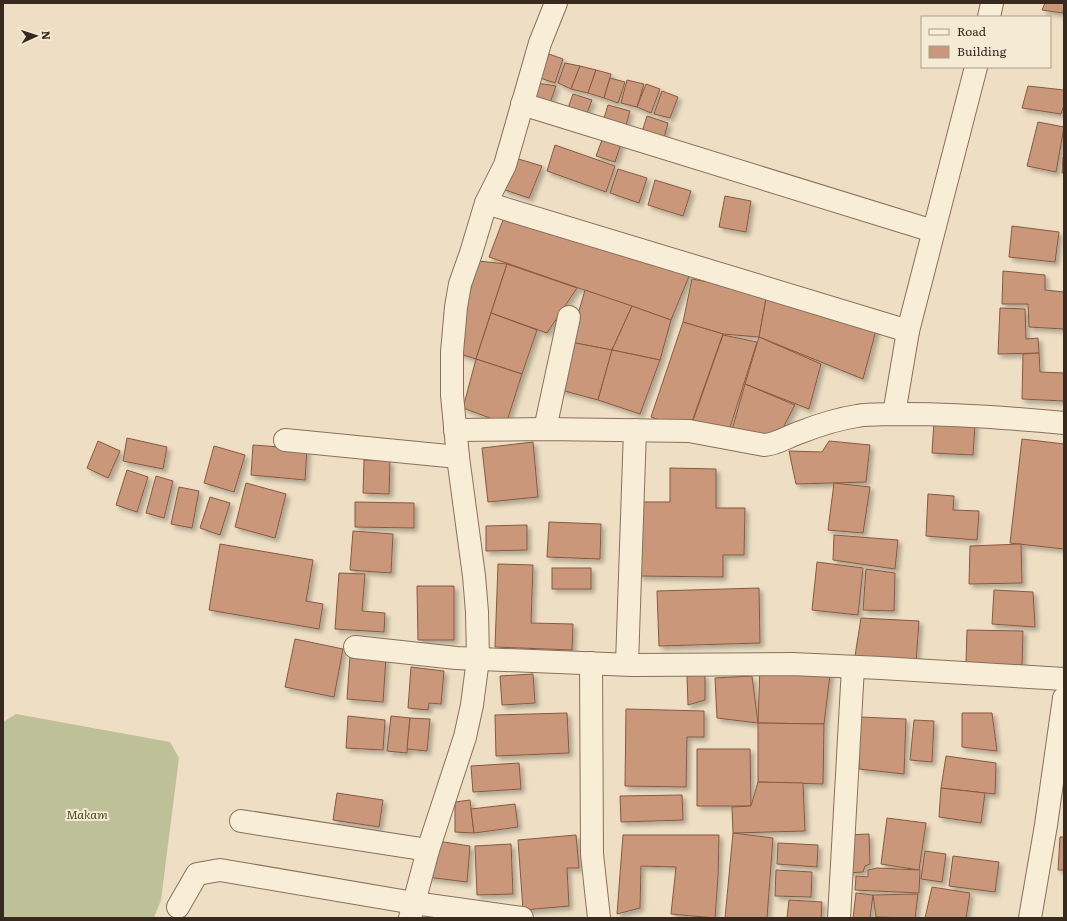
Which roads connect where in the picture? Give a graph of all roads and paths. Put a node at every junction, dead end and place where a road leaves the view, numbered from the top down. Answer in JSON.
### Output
{"nodes":[{"id":1,"x":556,"y":3,"type":"edge"},
{"id":2,"x":992,"y":3,"type":"edge"},
{"id":3,"x":988,"y":16,"type":"edge"},
{"id":4,"x":976,"y":68,"type":"edge"},
{"id":5,"x":522,"y":104,"type":"junction"},
{"id":6,"x":486,"y":203,"type":"junction"},
{"id":7,"x":933,"y":231,"type":"junction"},
{"id":8,"x":569,"y":317,"type":"dead end"},
{"id":9,"x":908,"y":331,"type":"junction"},
{"id":10,"x":894,"y":414,"type":"junction"},
{"id":11,"x":1064,"y":423,"type":"edge"},
{"id":12,"x":545,"y":428,"type":"junction"},
{"id":13,"x":455,"y":430,"type":"junction"},
{"id":14,"x":635,"y":430,"type":"junction"},
{"id":15,"x":285,"y":440,"type":"dead end"},
{"id":16,"x":458,"y":457,"type":"junction"},
{"id":17,"x":355,"y":647,"type":"dead end"},
{"id":18,"x":478,"y":659,"type":"junction"},
{"id":19,"x":591,"y":663,"type":"junction"},
{"id":20,"x":627,"y":664,"type":"junction"},
{"id":21,"x":853,"y":667,"type":"junction"},
{"id":22,"x":1064,"y":679,"type":"edge"},
{"id":23,"x":1064,"y":698,"type":"edge"},
{"id":24,"x":241,"y":821,"type":"dead end"},
{"id":25,"x":428,"y":850,"type":"junction"},
{"id":26,"x":178,"y":907,"type":"dead end"},
{"id":27,"x":412,"y":910,"type":"edge"},
{"id":28,"x":522,"y":918,"type":"edge"},
{"id":29,"x":599,"y":918,"type":"edge"},
{"id":30,"x":839,"y":918,"type":"edge"},
{"id":31,"x":1030,"y":918,"type":"edge"}],
"edges":[{"from":1,"to":5,"type":"street"},
{"from":2,"to":3,"type":"street"},
{"from":4,"to":7,"type":"street"},
{"from":5,"to":6,"type":"street"},
{"from":5,"to":7,"type":"street"},
{"from":6,"to":9,"type":"street"},
{"from":6,"to":13,"type":"street"},
{"from":7,"to":9,"type":"street"},
{"from":8,"to":12,"type":"street"},
{"from":9,"to":10,"type":"street"},
{"from":10,"to":11,"type":"street"},
{"from":10,"to":14,"type":"street"},
{"from":12,"to":13,"type":"street"},
{"from":12,"to":14,"type":"street"},
{"from":13,"to":16,"type":"street"},
{"from":14,"to":20,"type":"street"},
{"from":15,"to":16,"type":"street"},
{"from":16,"to":18,"type":"street"},
{"from":17,"to":18,"type":"street"},
{"from":18,"to":19,"type":"street"},
{"from":18,"to":25,"type":"street"},
{"from":19,"to":20,"type":"street"},
{"from":19,"to":29,"type":"street"},
{"from":20,"to":21,"type":"street"},
{"from":21,"to":22,"type":"street"},
{"from":21,"to":30,"type":"street"},
{"from":23,"to":31,"type":"street"},
{"from":24,"to":25,"type":"street"},
{"from":25,"to":27,"type":"street"},
{"from":26,"to":27,"type":"street"},
{"from":27,"to":28,"type":"street"}]}
